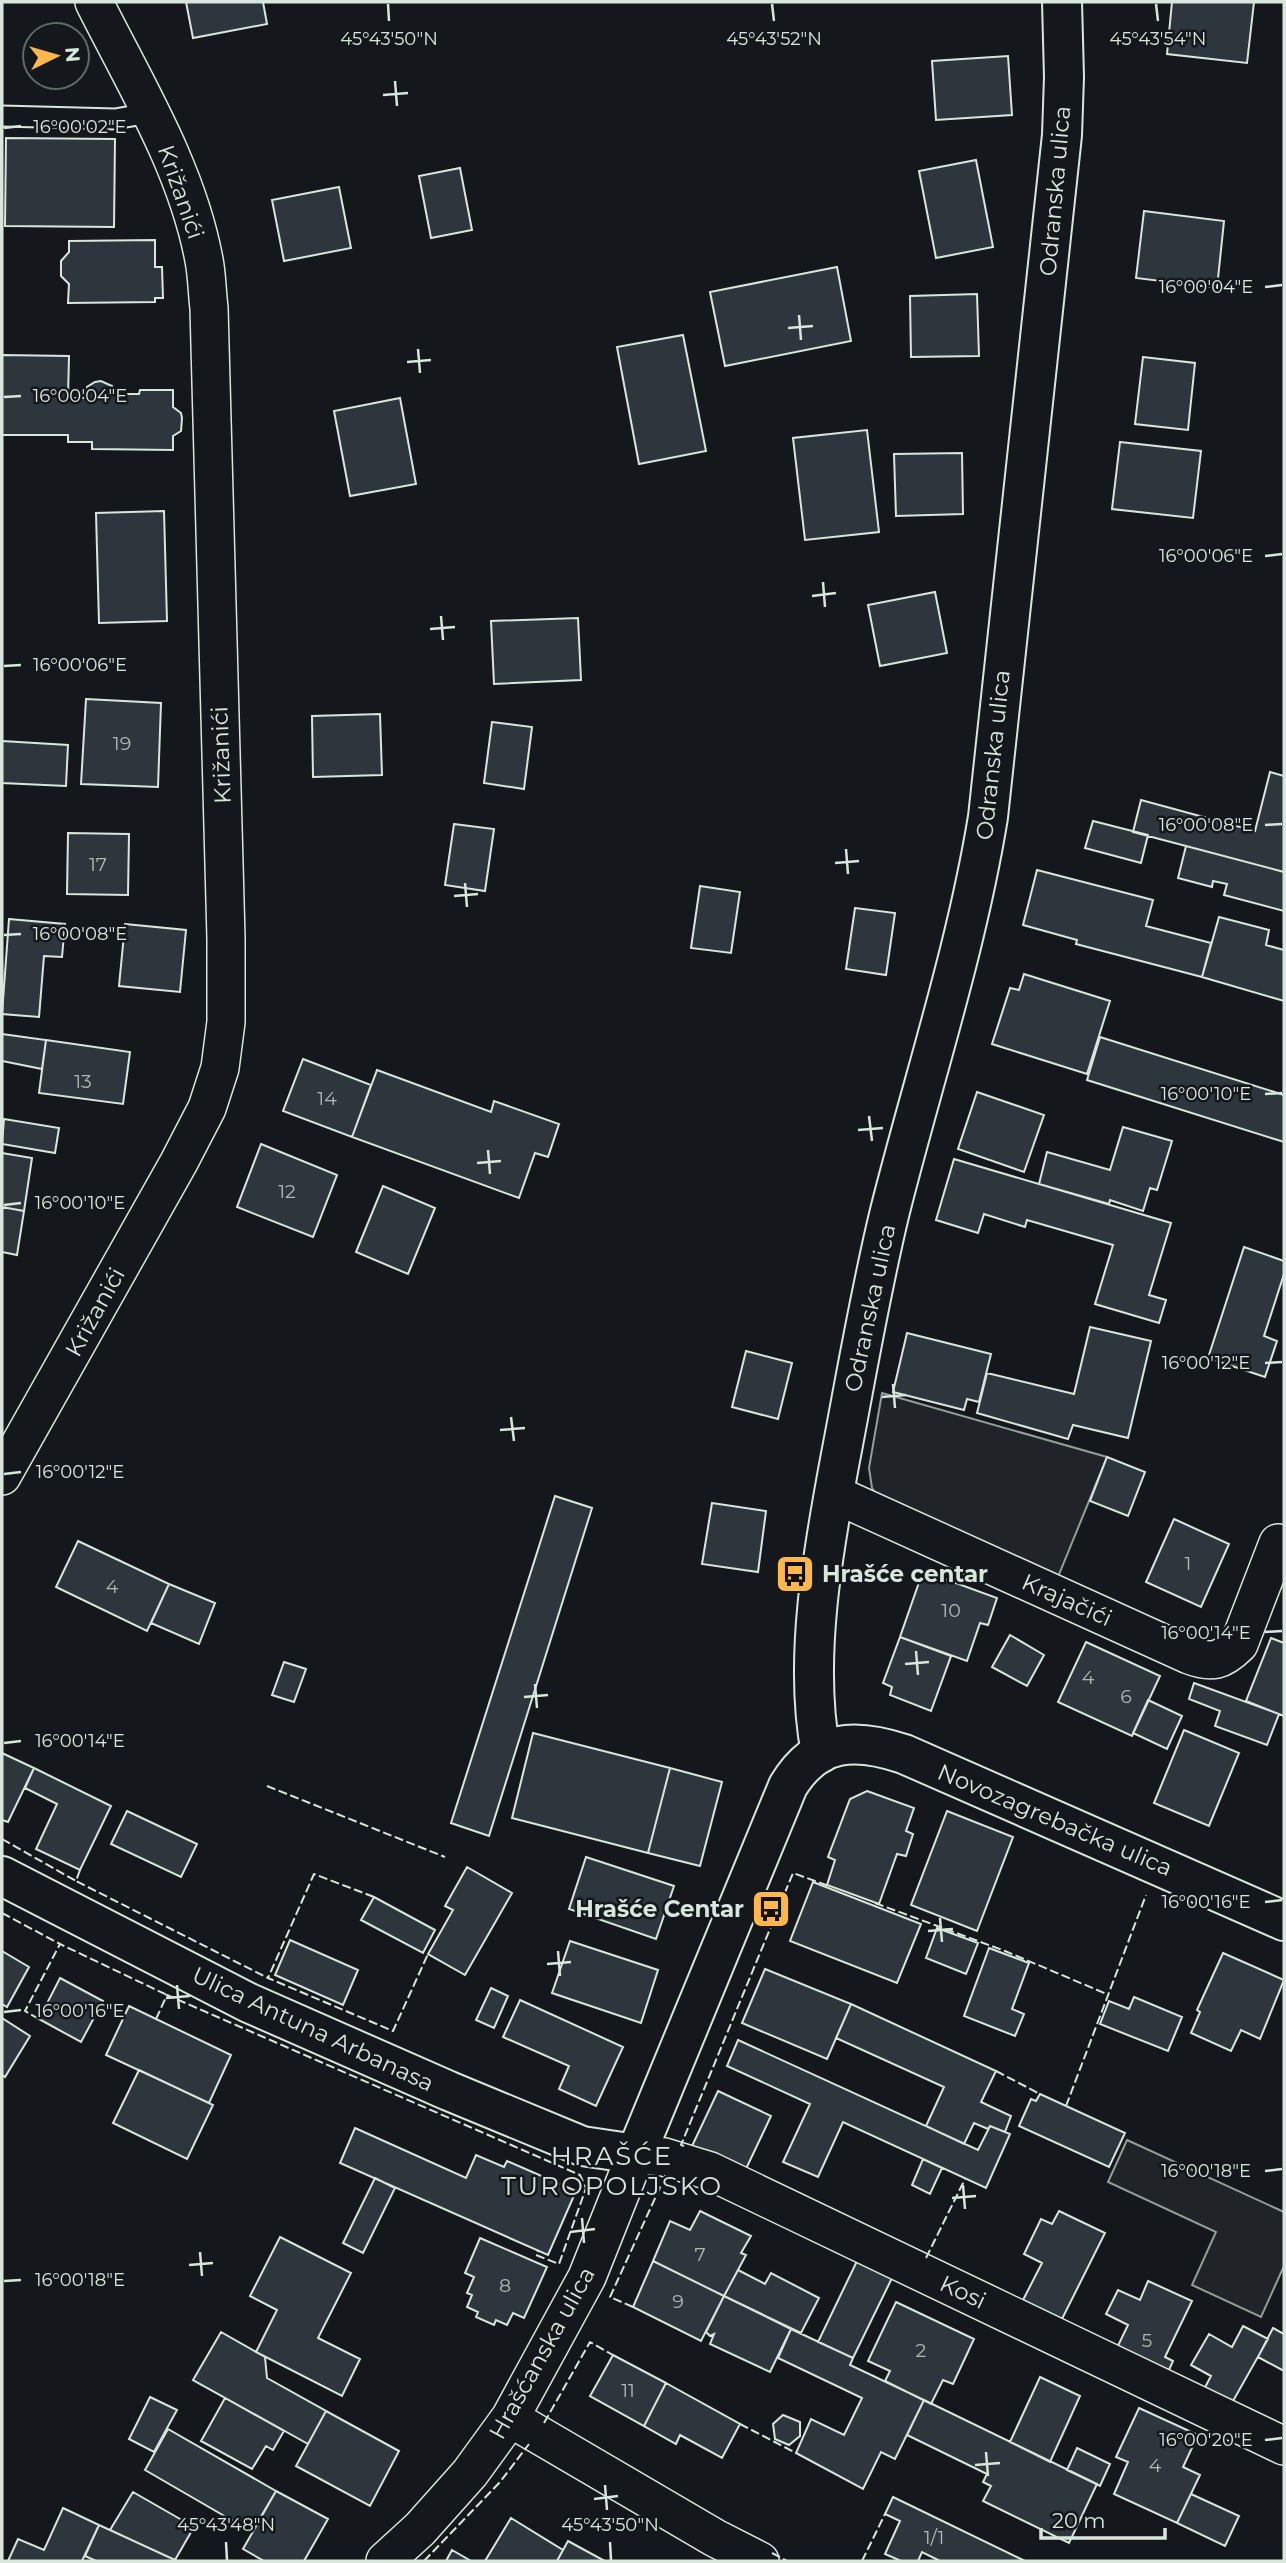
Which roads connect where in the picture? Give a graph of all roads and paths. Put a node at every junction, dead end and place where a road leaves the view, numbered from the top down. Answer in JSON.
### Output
{"nodes":[{"id":1,"x":94,"y":2,"type":"edge"},
{"id":2,"x":1062,"y":2,"type":"edge"},
{"id":3,"x":149,"y":113,"type":"junction"},
{"id":4,"x":2,"y":116,"type":"edge"},
{"id":5,"x":2,"y":1476,"type":"edge"},
{"id":6,"x":834,"y":1494,"type":"junction"},
{"id":7,"x":1278,"y":1543,"type":"dead end"},
{"id":8,"x":821,"y":1753,"type":"junction"},
{"id":9,"x":2,"y":1876,"type":"edge"},
{"id":10,"x":1284,"y":1921,"type":"edge"},
{"id":11,"x":636,"y":2154,"type":"junction"},
{"id":12,"x":510,"y":2418,"type":"junction"},
{"id":13,"x":1284,"y":2446,"type":"edge"},
{"id":14,"x":385,"y":2561,"type":"edge"},
{"id":15,"x":760,"y":2561,"type":"edge"}],
"edges":[{"from":1,"to":3,"type":"street","name":"Križanići"},
{"from":2,"to":6,"type":"street","name":"Odranska ulica"},
{"from":3,"to":4,"type":"lane"},
{"from":3,"to":5,"type":"street","name":"Križanići"},
{"from":6,"to":7,"type":"street","name":"Krajačići"},
{"from":6,"to":8,"type":"street","name":"Odranska ulica"},
{"from":8,"to":10,"type":"street","name":"Novozagrebačka ulica"},
{"from":8,"to":11,"type":"street"},
{"from":9,"to":11,"type":"street","name":"Ulica Antuna Arbanasa"},
{"from":11,"to":12,"type":"street","name":"Hrašćanska ulica"},
{"from":11,"to":13,"type":"street","name":"Kosi"},
{"from":12,"to":14,"type":"street","name":"Hrašćanska ulica"},
{"from":12,"to":15,"type":"street"}]}
